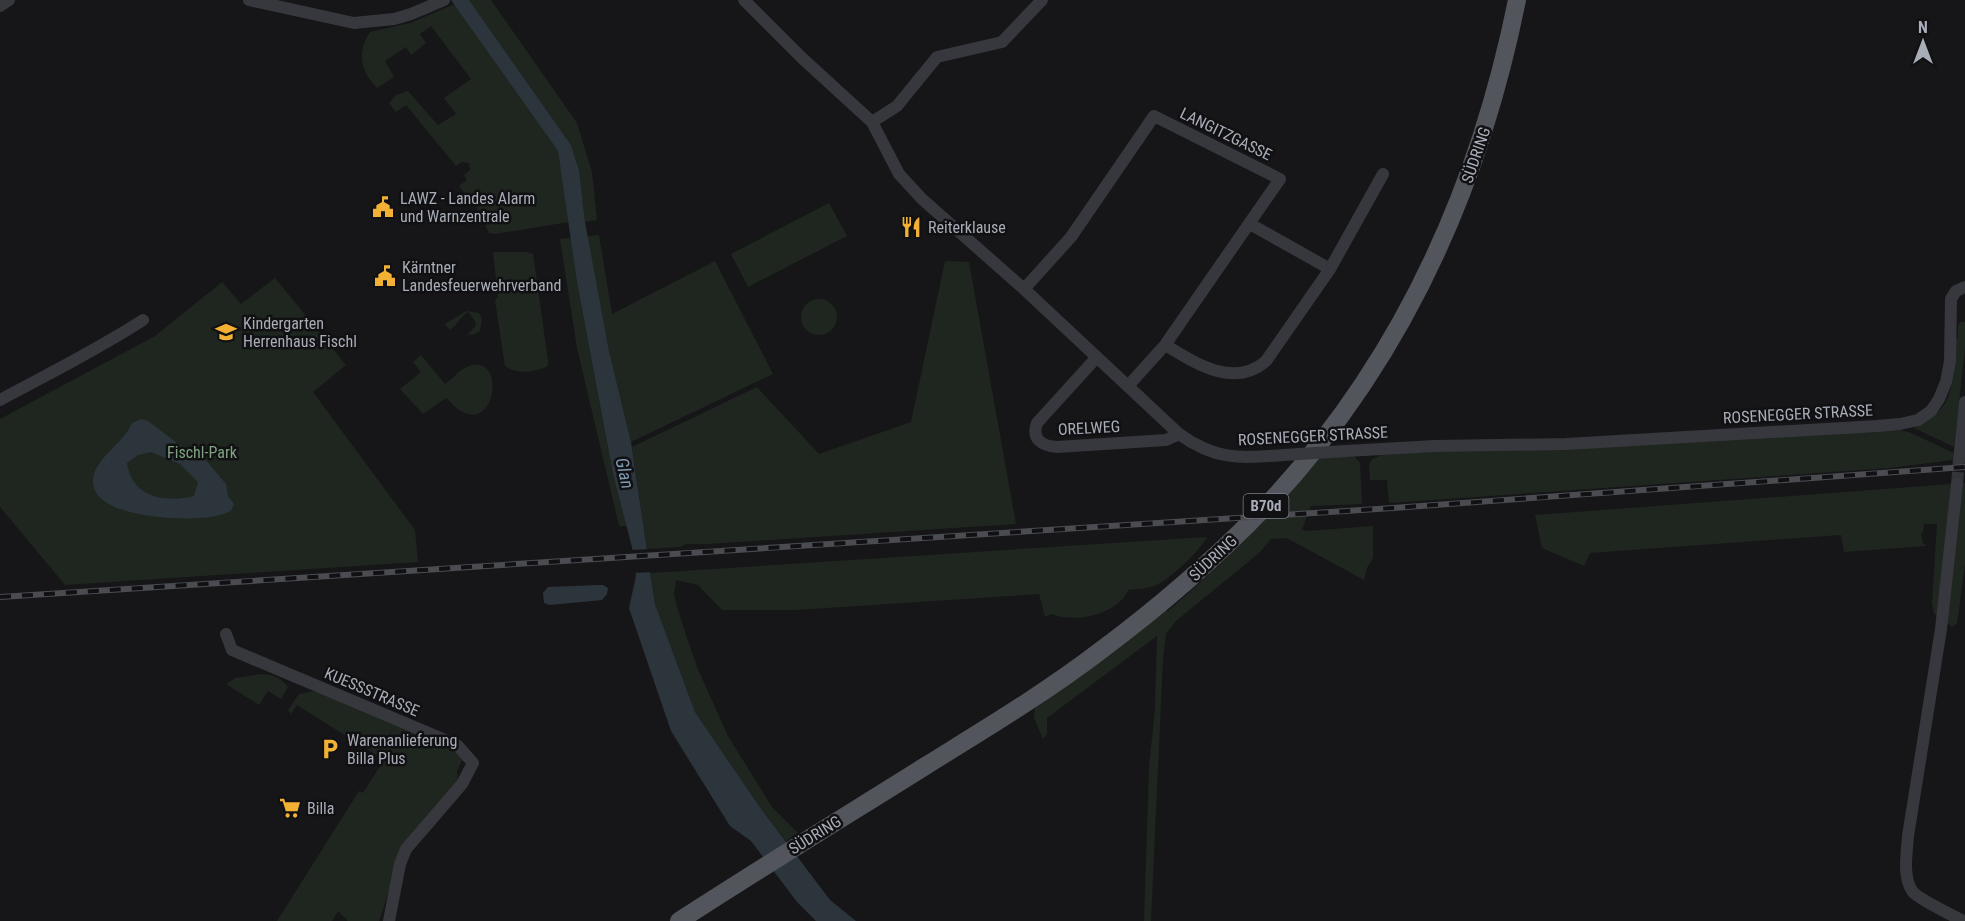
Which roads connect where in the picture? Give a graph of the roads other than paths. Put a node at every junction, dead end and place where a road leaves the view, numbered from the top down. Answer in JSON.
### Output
{"nodes":[{"id":1,"x":9,"y":0,"type":"edge"},
{"id":2,"x":249,"y":0,"type":"edge"},
{"id":3,"x":444,"y":0,"type":"edge"},
{"id":4,"x":744,"y":0,"type":"edge"},
{"id":5,"x":1042,"y":0,"type":"edge"},
{"id":6,"x":1517,"y":0,"type":"edge"},
{"id":7,"x":0,"y":6,"type":"edge"},
{"id":8,"x":872,"y":122,"type":"junction"},
{"id":9,"x":1383,"y":174,"type":"dead end"},
{"id":10,"x":1250,"y":224,"type":"junction"},
{"id":11,"x":1330,"y":268,"type":"junction"},
{"id":12,"x":1965,"y":287,"type":"edge"},
{"id":13,"x":1024,"y":289,"type":"junction"},
{"id":14,"x":143,"y":320,"type":"dead end"},
{"id":15,"x":1165,"y":345,"type":"junction"},
{"id":16,"x":1097,"y":357,"type":"junction"},
{"id":17,"x":1128,"y":386,"type":"junction"},
{"id":18,"x":23,"y":388,"type":"junction"},
{"id":19,"x":0,"y":391,"type":"edge"},
{"id":20,"x":0,"y":400,"type":"edge"},
{"id":21,"x":1965,"y":402,"type":"edge"},
{"id":22,"x":1179,"y":434,"type":"junction"},
{"id":23,"x":1959,"y":460,"type":"dead end"},
{"id":24,"x":1957,"y":483,"type":"tunnel mouth"},
{"id":25,"x":226,"y":634,"type":"dead end"},
{"id":26,"x":389,"y":921,"type":"edge"},
{"id":27,"x":679,"y":921,"type":"edge"},
{"id":28,"x":1963,"y":921,"type":"edge"}],
"edges":[{"from":1,"to":7,"type":"street"},
{"from":2,"to":3,"type":"street"},
{"from":4,"to":8,"type":"street","name":"ROSENEGGER STRASSE"},
{"from":5,"to":8,"type":"street"},
{"from":6,"to":27,"type":"main road","name":"SÜDRING","number":"B70d"},
{"from":8,"to":13,"type":"street","name":"ROSENEGGER STRASSE"},
{"from":9,"to":11,"type":"street"},
{"from":10,"to":11,"type":"street"},
{"from":10,"to":13,"type":"street","name":"LANGITZGASSE"},
{"from":10,"to":15,"type":"street","name":"LANGITZGASSE"},
{"from":11,"to":15,"type":"street"},
{"from":12,"to":22,"type":"street","name":"ROSENEGGER STRASSE","bridge":true},
{"from":13,"to":16,"type":"street","name":"ROSENEGGER STRASSE"},
{"from":14,"to":18,"type":"street"},
{"from":15,"to":17,"type":"street","name":"LANGITZGASSE"},
{"from":16,"to":17,"type":"street","name":"ROSENEGGER STRASSE"},
{"from":16,"to":22,"type":"street","name":"ORELWEG"},
{"from":17,"to":22,"type":"street","name":"ROSENEGGER STRASSE"},
{"from":18,"to":19,"type":"street"},
{"from":18,"to":20,"type":"street"},
{"from":21,"to":23,"type":"street"},
{"from":24,"to":28,"type":"street"},
{"from":25,"to":26,"type":"street","name":"KUESSSTRASSE"}]}
